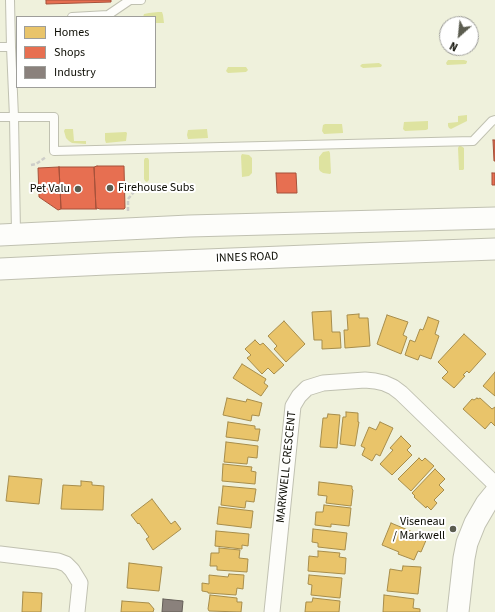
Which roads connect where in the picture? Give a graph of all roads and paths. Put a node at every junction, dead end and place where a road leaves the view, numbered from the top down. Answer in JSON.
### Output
{"nodes":[{"id":1,"x":10,"y":0,"type":"edge"},
{"id":2,"x":141,"y":0,"type":"edge"},
{"id":3,"x":90,"y":16,"type":"edge"},
{"id":4,"x":14,"y":20,"type":"edge"},
{"id":5,"x":0,"y":47,"type":"edge"},
{"id":6,"x":11,"y":47,"type":"junction"},
{"id":7,"x":0,"y":117,"type":"edge"},
{"id":8,"x":14,"y":117,"type":"junction"},
{"id":9,"x":495,"y":120,"type":"edge"},
{"id":10,"x":54,"y":151,"type":"junction"},
{"id":11,"x":31,"y":165,"type":"dead end"},
{"id":12,"x":138,"y":187,"type":"dead end"},
{"id":13,"x":128,"y":213,"type":"dead end"},
{"id":14,"x":495,"y":218,"type":"edge"},
{"id":15,"x":8,"y":234,"type":"edge"},
{"id":16,"x":495,"y":250,"type":"edge"},
{"id":17,"x":0,"y":269,"type":"edge"},
{"id":18,"x":495,"y":484,"type":"edge"},
{"id":19,"x":495,"y":493,"type":"edge"},
{"id":20,"x":0,"y":554,"type":"edge"},
{"id":21,"x":77,"y":612,"type":"edge"},
{"id":22,"x":272,"y":612,"type":"edge"},
{"id":23,"x":458,"y":612,"type":"edge"}],
"edges":[{"from":1,"to":4,"type":"lane"},
{"from":2,"to":3,"type":"lane"},
{"from":4,"to":6,"type":"lane"},
{"from":5,"to":6,"type":"lane"},
{"from":6,"to":8,"type":"lane"},
{"from":7,"to":8,"type":"lane"},
{"from":8,"to":10,"type":"lane"},
{"from":8,"to":15,"type":"lane"},
{"from":9,"to":10,"type":"lane"},
{"from":10,"to":11,"type":"path"},
{"from":12,"to":13,"type":"path"},
{"from":14,"to":15,"type":"main road"},
{"from":16,"to":17,"type":"main road","name":"INNES ROAD"},
{"from":18,"to":22,"type":"street","name":"MARKWELL CRESCENT"},
{"from":19,"to":23,"type":"main road"},
{"from":20,"to":21,"type":"street"}]}
